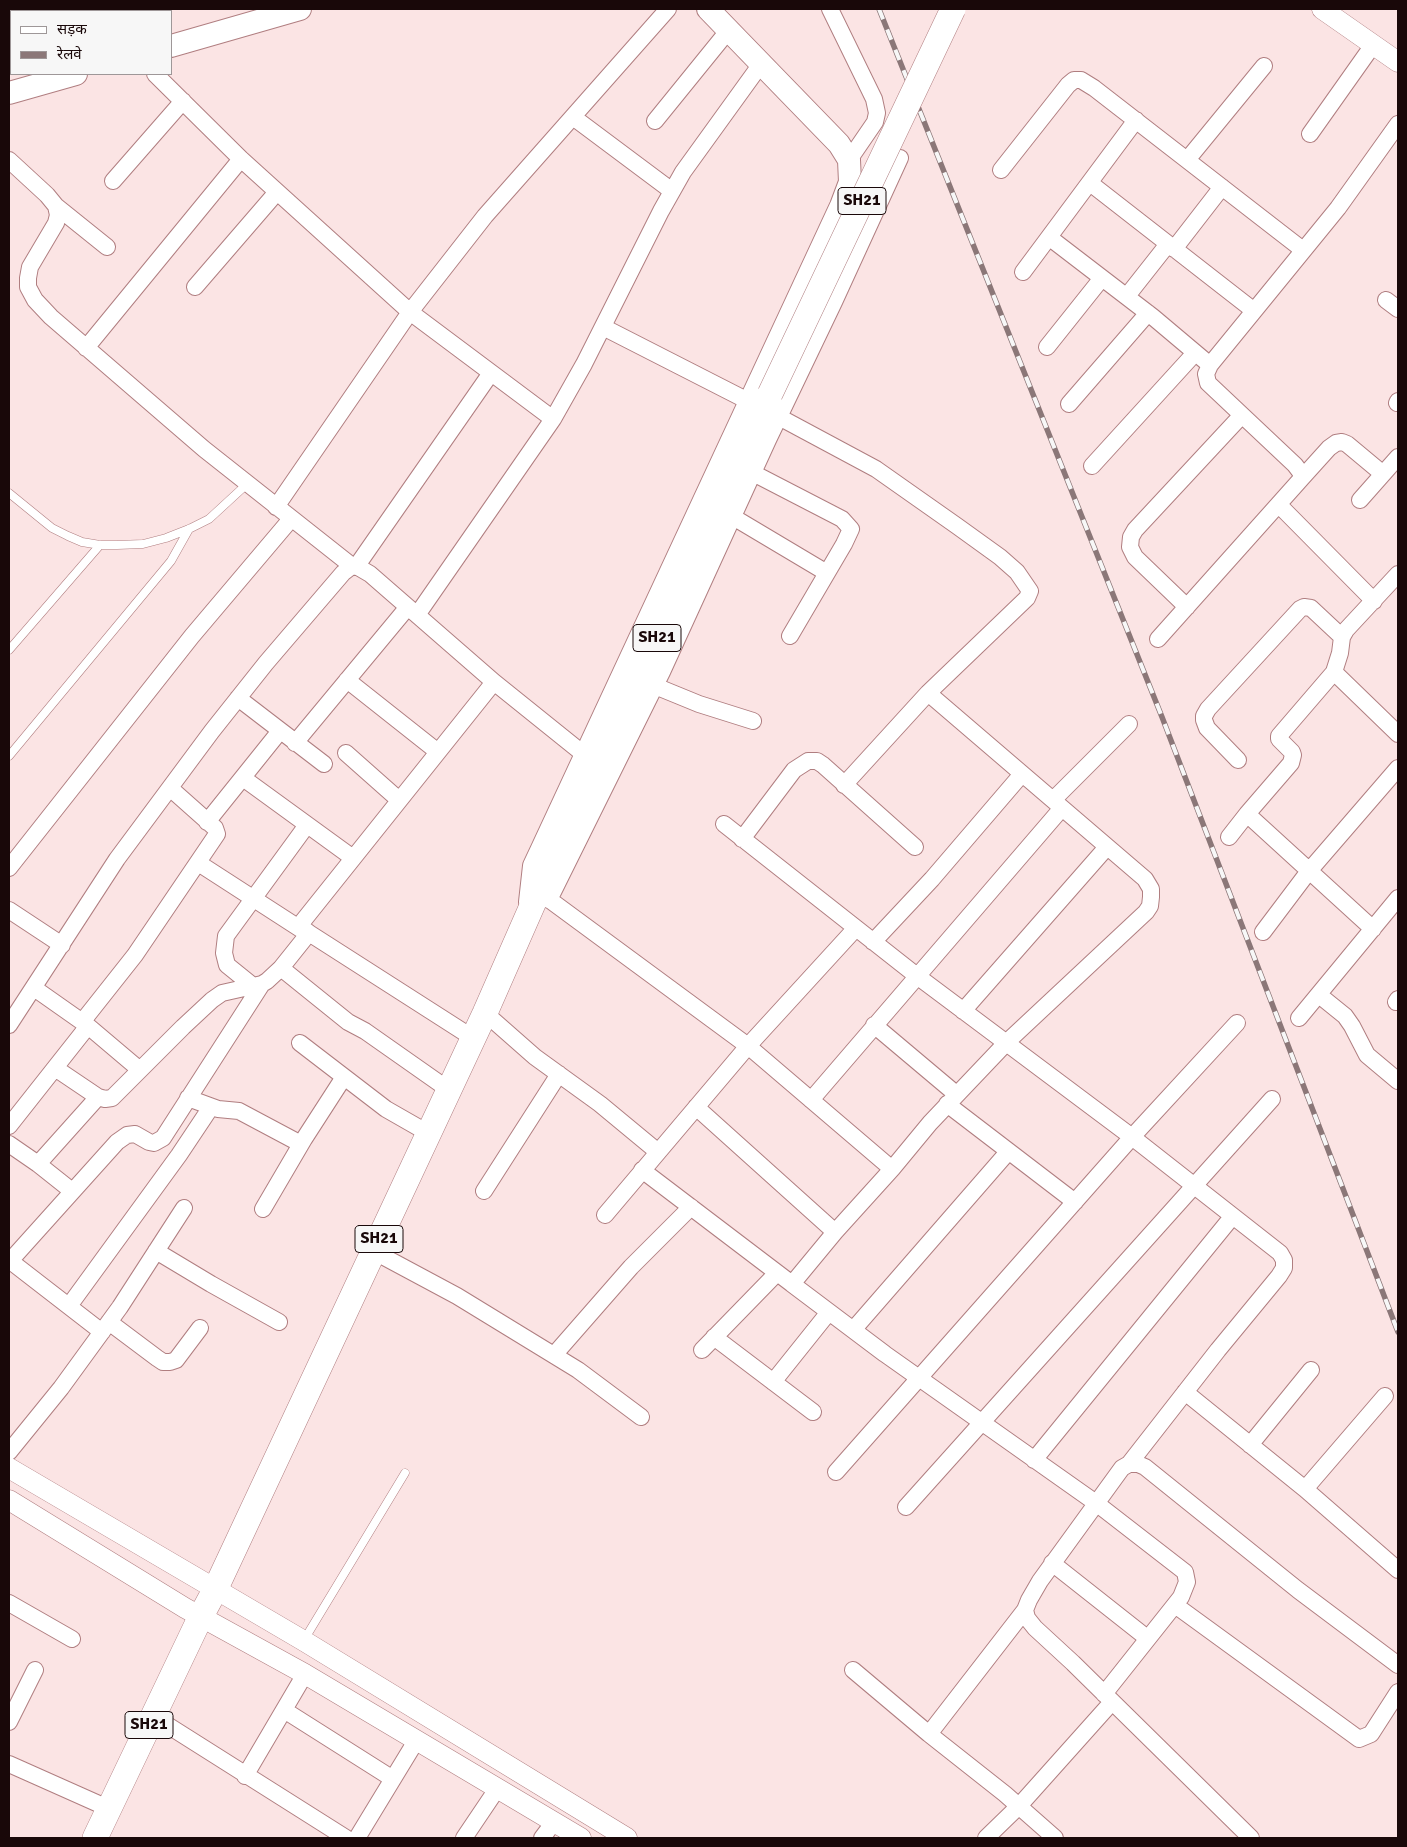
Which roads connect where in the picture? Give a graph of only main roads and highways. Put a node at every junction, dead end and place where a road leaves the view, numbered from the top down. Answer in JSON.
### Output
{"nodes":[{"id":1,"x":295,"y":9,"type":"edge"},
{"id":2,"x":708,"y":9,"type":"edge"},
{"id":3,"x":953,"y":9,"type":"edge"},
{"id":4,"x":172,"y":46,"type":"edge"},
{"id":5,"x":72,"y":75,"type":"edge"},
{"id":6,"x":9,"y":92,"type":"edge"},
{"id":7,"x":540,"y":897,"type":"junction"},
{"id":8,"x":95,"y":1838,"type":"edge"}],
"edges":[{"from":1,"to":4,"type":"main road"},
{"from":2,"to":7,"type":"main road"},
{"from":3,"to":7,"type":"main road","number":"SH21","bridge":true},
{"from":5,"to":6,"type":"main road"},
{"from":7,"to":8,"type":"main road","number":"SH21"}]}
